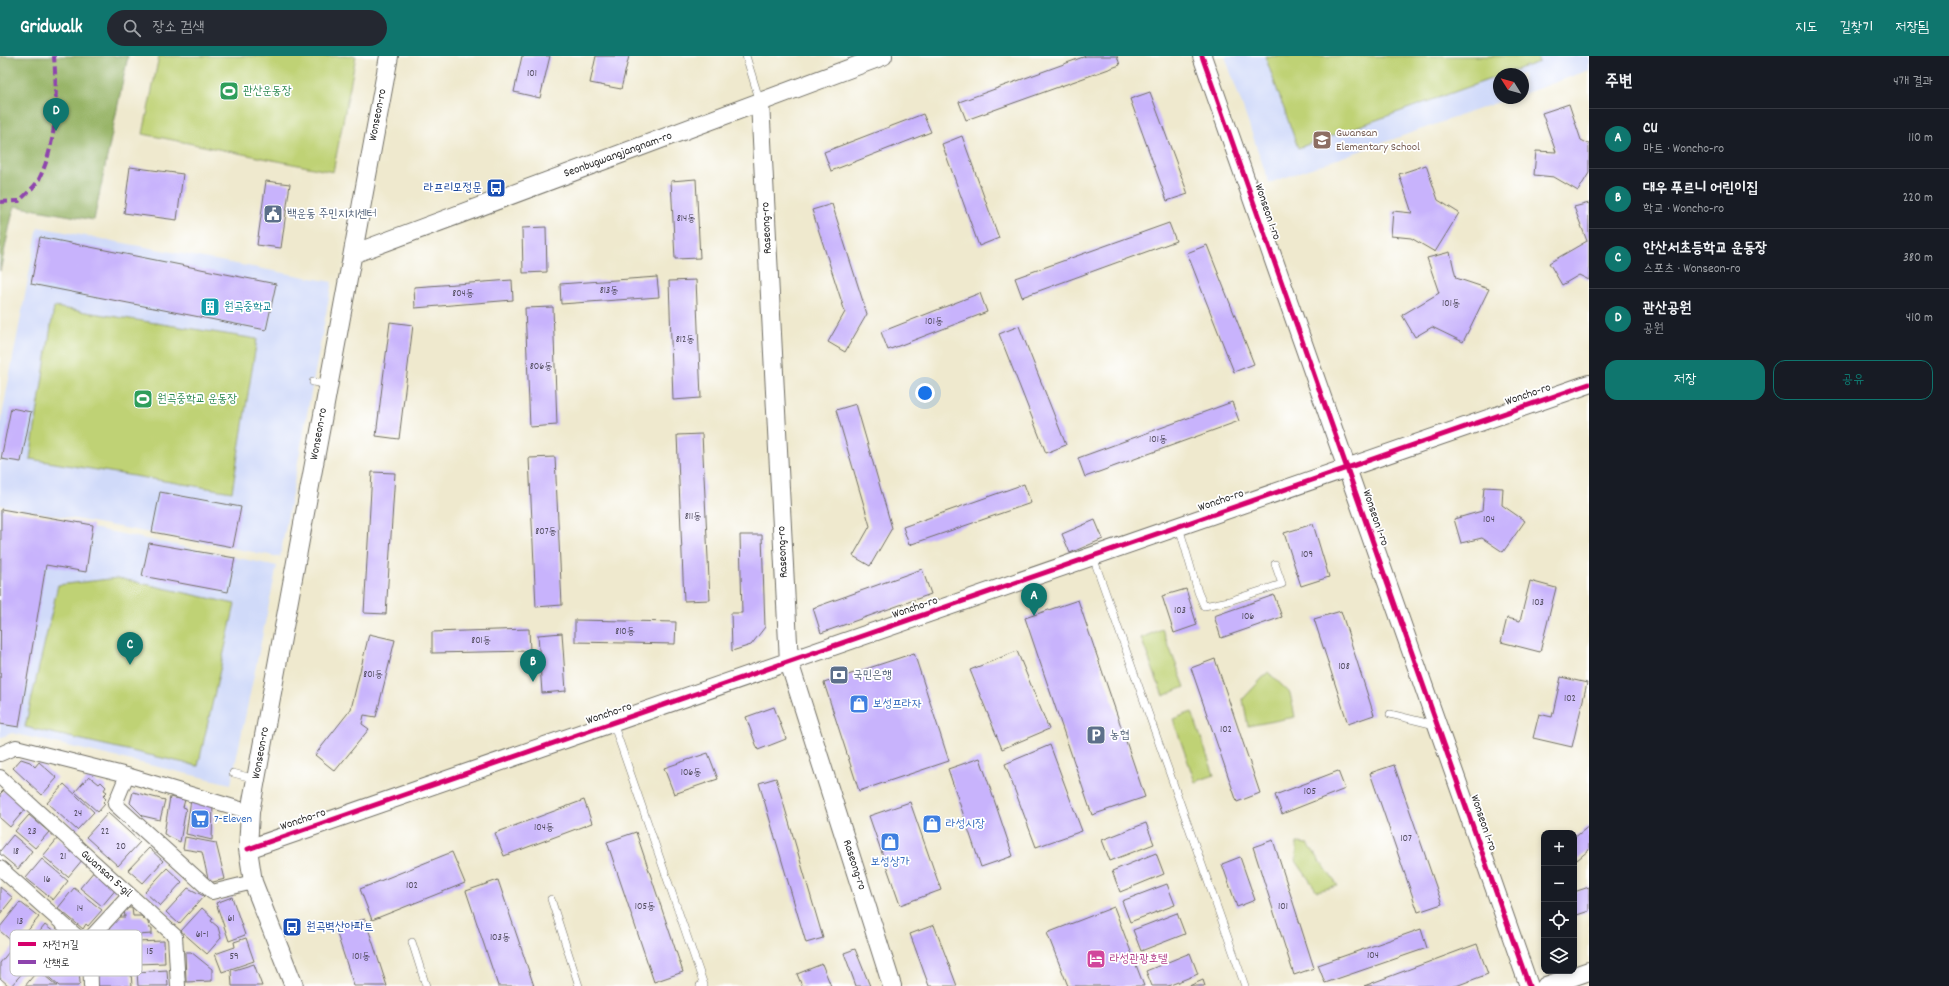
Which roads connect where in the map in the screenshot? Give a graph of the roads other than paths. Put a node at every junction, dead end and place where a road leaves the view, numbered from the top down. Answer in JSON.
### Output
{"nodes":[{"id":1,"x":390,"y":56,"type":"edge"},
{"id":2,"x":746,"y":56,"type":"edge"},
{"id":3,"x":883,"y":56,"type":"edge"},
{"id":4,"x":1202,"y":56,"type":"edge"},
{"id":5,"x":760,"y":102,"type":"junction"},
{"id":6,"x":353,"y":254,"type":"junction"},
{"id":7,"x":1589,"y":384,"type":"edge"},
{"id":8,"x":1347,"y":468,"type":"junction"},
{"id":9,"x":1179,"y":527,"type":"junction"},
{"id":10,"x":1093,"y":556,"type":"junction"},
{"id":11,"x":1275,"y":564,"type":"dead end"},
{"id":12,"x":789,"y":662,"type":"junction"},
{"id":13,"x":1390,"y":714,"type":"dead end"},
{"id":14,"x":613,"y":723,"type":"junction"},
{"id":15,"x":1438,"y":726,"type":"junction"},
{"id":16,"x":0,"y":754,"type":"edge"},
{"id":17,"x":233,"y":774,"type":"dead end"},
{"id":18,"x":127,"y":775,"type":"junction"},
{"id":19,"x":0,"y":777,"type":"edge"},
{"id":20,"x":256,"y":779,"type":"junction"},
{"id":21,"x":250,"y":812,"type":"junction"},
{"id":22,"x":248,"y":850,"type":"junction"},
{"id":23,"x":0,"y":868,"type":"edge"},
{"id":24,"x":253,"y":882,"type":"junction"},
{"id":25,"x":130,"y":895,"type":"junction"},
{"id":26,"x":551,"y":899,"type":"dead end"},
{"id":27,"x":70,"y":930,"type":"edge"},
{"id":28,"x":98,"y":930,"type":"edge"},
{"id":29,"x":412,"y":942,"type":"dead end"},
{"id":30,"x":1589,"y":971,"type":"edge"},
{"id":31,"x":91,"y":976,"type":"edge"},
{"id":32,"x":91,"y":986,"type":"edge"},
{"id":33,"x":178,"y":986,"type":"edge"},
{"id":34,"x":294,"y":986,"type":"edge"},
{"id":35,"x":426,"y":986,"type":"edge"},
{"id":36,"x":579,"y":986,"type":"edge"},
{"id":37,"x":703,"y":986,"type":"edge"},
{"id":38,"x":892,"y":986,"type":"edge"},
{"id":39,"x":1244,"y":986,"type":"edge"},
{"id":40,"x":1529,"y":986,"type":"edge"},
{"id":41,"x":1546,"y":986,"type":"edge"}],
"edges":[{"from":1,"to":6,"type":"street","name":"Wonseon-ro"},
{"from":2,"to":5,"type":"lane"},
{"from":3,"to":5,"type":"street","name":"Seonbugwangjangnam-ro"},
{"from":4,"to":8,"type":"street","name":"Wonseon 1-ro"},
{"from":5,"to":6,"type":"street","name":"Seonbugwangjangnam-ro"},
{"from":5,"to":12,"type":"street","name":"Raseong-ro"},
{"from":6,"to":20,"type":"street","name":"Wonseon-ro"},
{"from":7,"to":8,"type":"street","name":"Woncho-ro"},
{"from":8,"to":9,"type":"street","name":"Woncho-ro"},
{"from":8,"to":15,"type":"street","name":"Wonseon 1-ro"},
{"from":9,"to":10,"type":"street","name":"Woncho-ro"},
{"from":9,"to":11,"type":"lane"},
{"from":10,"to":12,"type":"street","name":"Woncho-ro"},
{"from":10,"to":39,"type":"lane"},
{"from":12,"to":14,"type":"street","name":"Woncho-ro"},
{"from":12,"to":38,"type":"street","name":"Raseong-ro"},
{"from":13,"to":15,"type":"lane"},
{"from":14,"to":22,"type":"street","name":"Woncho-ro"},
{"from":14,"to":37,"type":"lane"},
{"from":15,"to":40,"type":"street","name":"Wonseon 1-ro"},
{"from":16,"to":18,"type":"street"},
{"from":17,"to":20,"type":"lane"},
{"from":18,"to":21,"type":"street"},
{"from":18,"to":24,"type":"street"},
{"from":19,"to":25,"type":"street","name":"Gwansan 5-gil"},
{"from":20,"to":21,"type":"street","name":"Wonseon-ro"},
{"from":21,"to":22,"type":"street","name":"Wonseon-ro"},
{"from":22,"to":24,"type":"street","name":"Wonseon-ro"},
{"from":23,"to":27,"type":"street"},
{"from":24,"to":34,"type":"street","name":"Wonseon-ro"},
{"from":25,"to":28,"type":"street"},
{"from":25,"to":33,"type":"street","name":"Gwansan 5-gil"},
{"from":26,"to":36,"type":"lane"},
{"from":29,"to":35,"type":"lane"},
{"from":30,"to":41,"type":"street"},
{"from":31,"to":32,"type":"street"}]}
